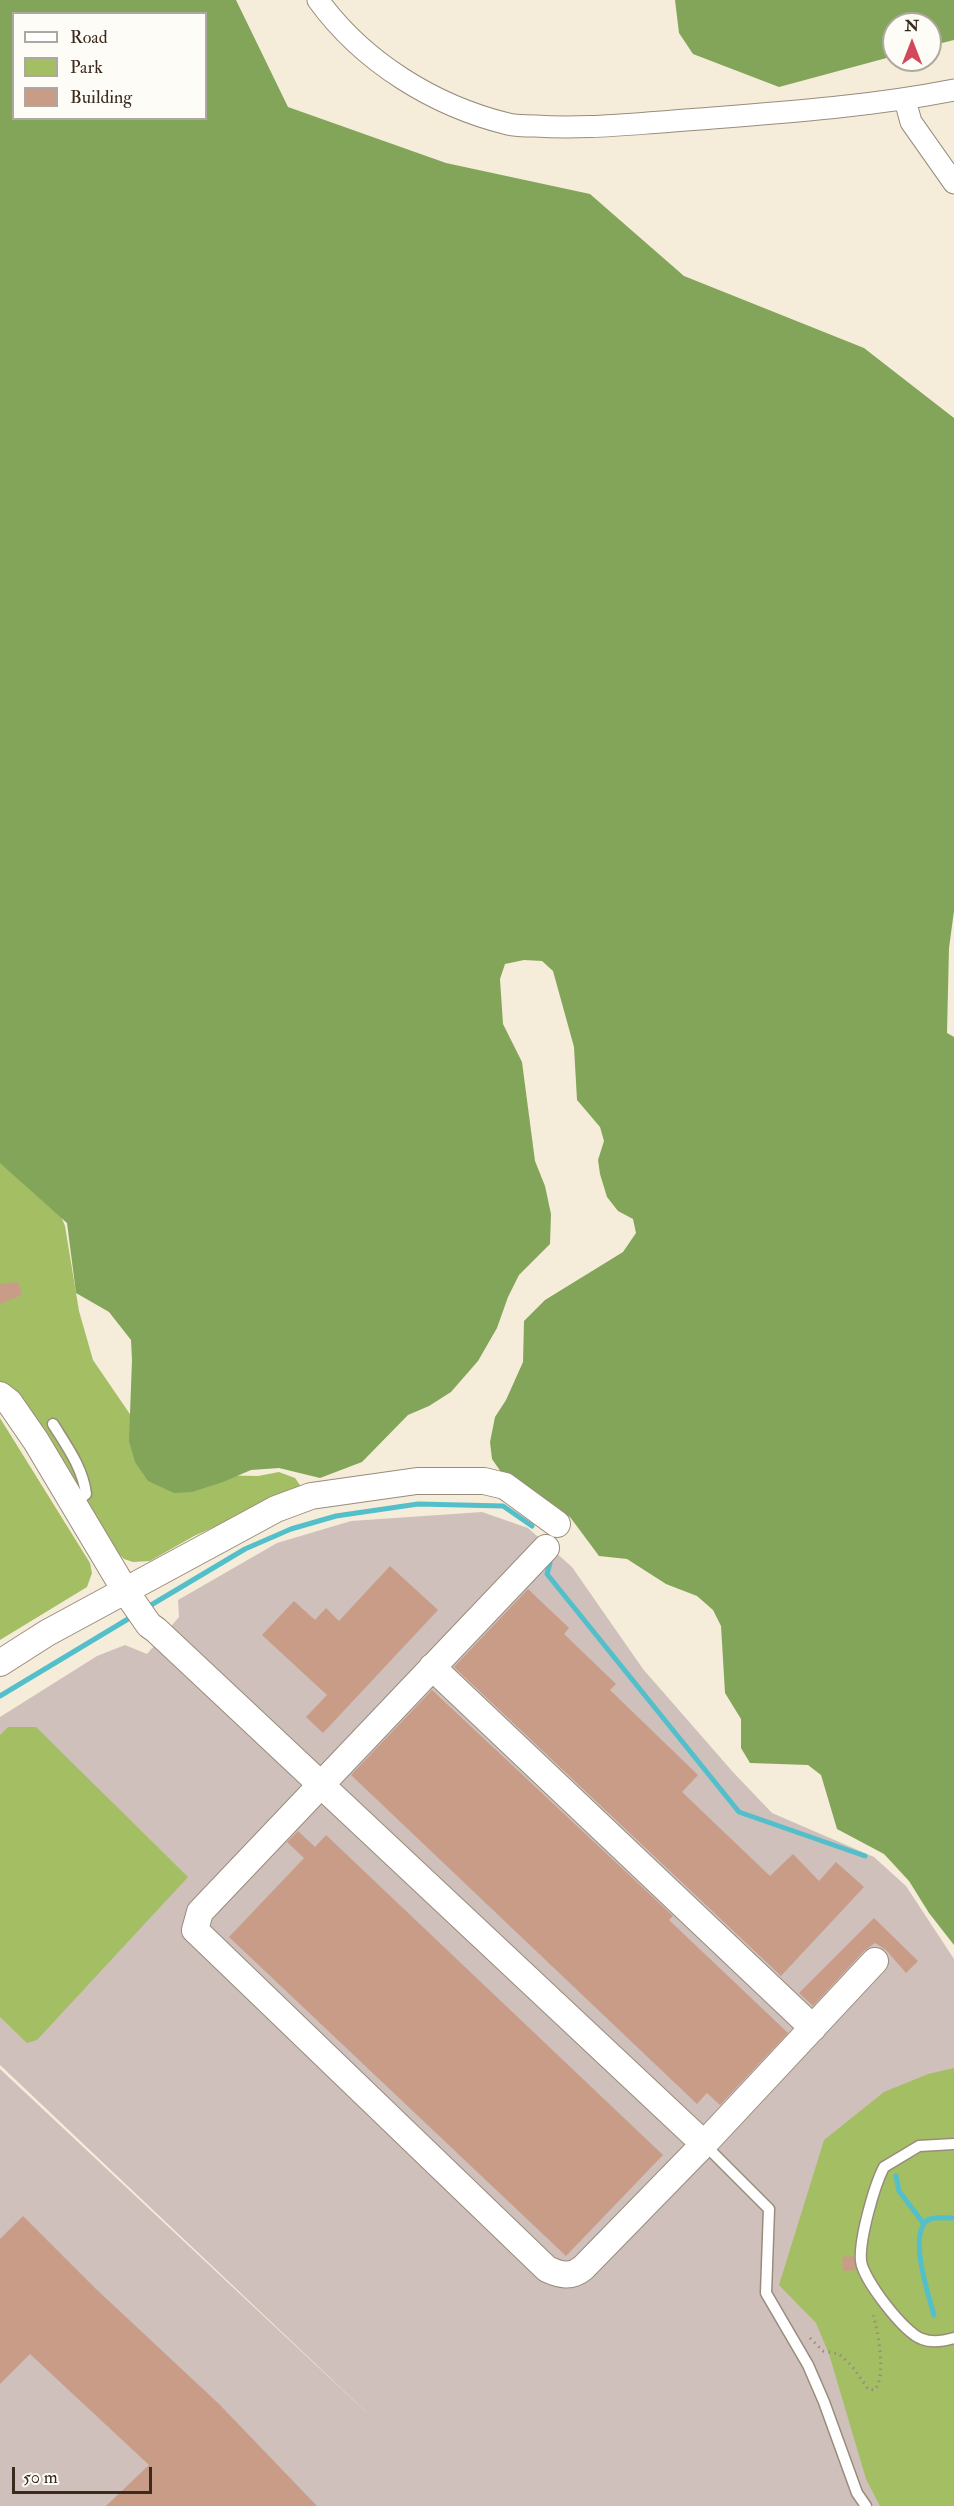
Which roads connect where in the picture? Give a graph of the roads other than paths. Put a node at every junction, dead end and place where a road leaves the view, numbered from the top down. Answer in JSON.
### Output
{"nodes":[{"id":1,"x":318,"y":0,"type":"edge"},
{"id":2,"x":954,"y":90,"type":"edge"},
{"id":3,"x":905,"y":99,"type":"junction"},
{"id":4,"x":954,"y":183,"type":"edge"},
{"id":5,"x":0,"y":1395,"type":"edge"},
{"id":6,"x":53,"y":1424,"type":"dead end"},
{"id":7,"x":73,"y":1504,"type":"junction"},
{"id":8,"x":557,"y":1524,"type":"dead end"},
{"id":9,"x":546,"y":1548,"type":"dead end"},
{"id":10,"x":126,"y":1592,"type":"junction"},
{"id":11,"x":0,"y":1663,"type":"edge"},
{"id":12,"x":432,"y":1667,"type":"junction"},
{"id":13,"x":321,"y":1785,"type":"junction"},
{"id":14,"x":875,"y":1961,"type":"dead end"},
{"id":15,"x":813,"y":2028,"type":"junction"},
{"id":16,"x":704,"y":2144,"type":"junction"},
{"id":17,"x":954,"y":2144,"type":"edge"},
{"id":18,"x":954,"y":2338,"type":"edge"},
{"id":19,"x":866,"y":2506,"type":"edge"}],
"edges":[{"from":1,"to":3,"type":"street"},
{"from":2,"to":3,"type":"street"},
{"from":3,"to":4,"type":"street"},
{"from":5,"to":7,"type":"street"},
{"from":6,"to":7,"type":"lane"},
{"from":7,"to":10,"type":"street"},
{"from":8,"to":10,"type":"street"},
{"from":9,"to":12,"type":"street"},
{"from":10,"to":11,"type":"street"},
{"from":10,"to":13,"type":"street"},
{"from":12,"to":13,"type":"street"},
{"from":12,"to":15,"type":"street"},
{"from":13,"to":16,"type":"street"},
{"from":13,"to":16,"type":"street"},
{"from":14,"to":15,"type":"street"},
{"from":15,"to":16,"type":"street"},
{"from":16,"to":19,"type":"lane"},
{"from":17,"to":18,"type":"lane"}]}
